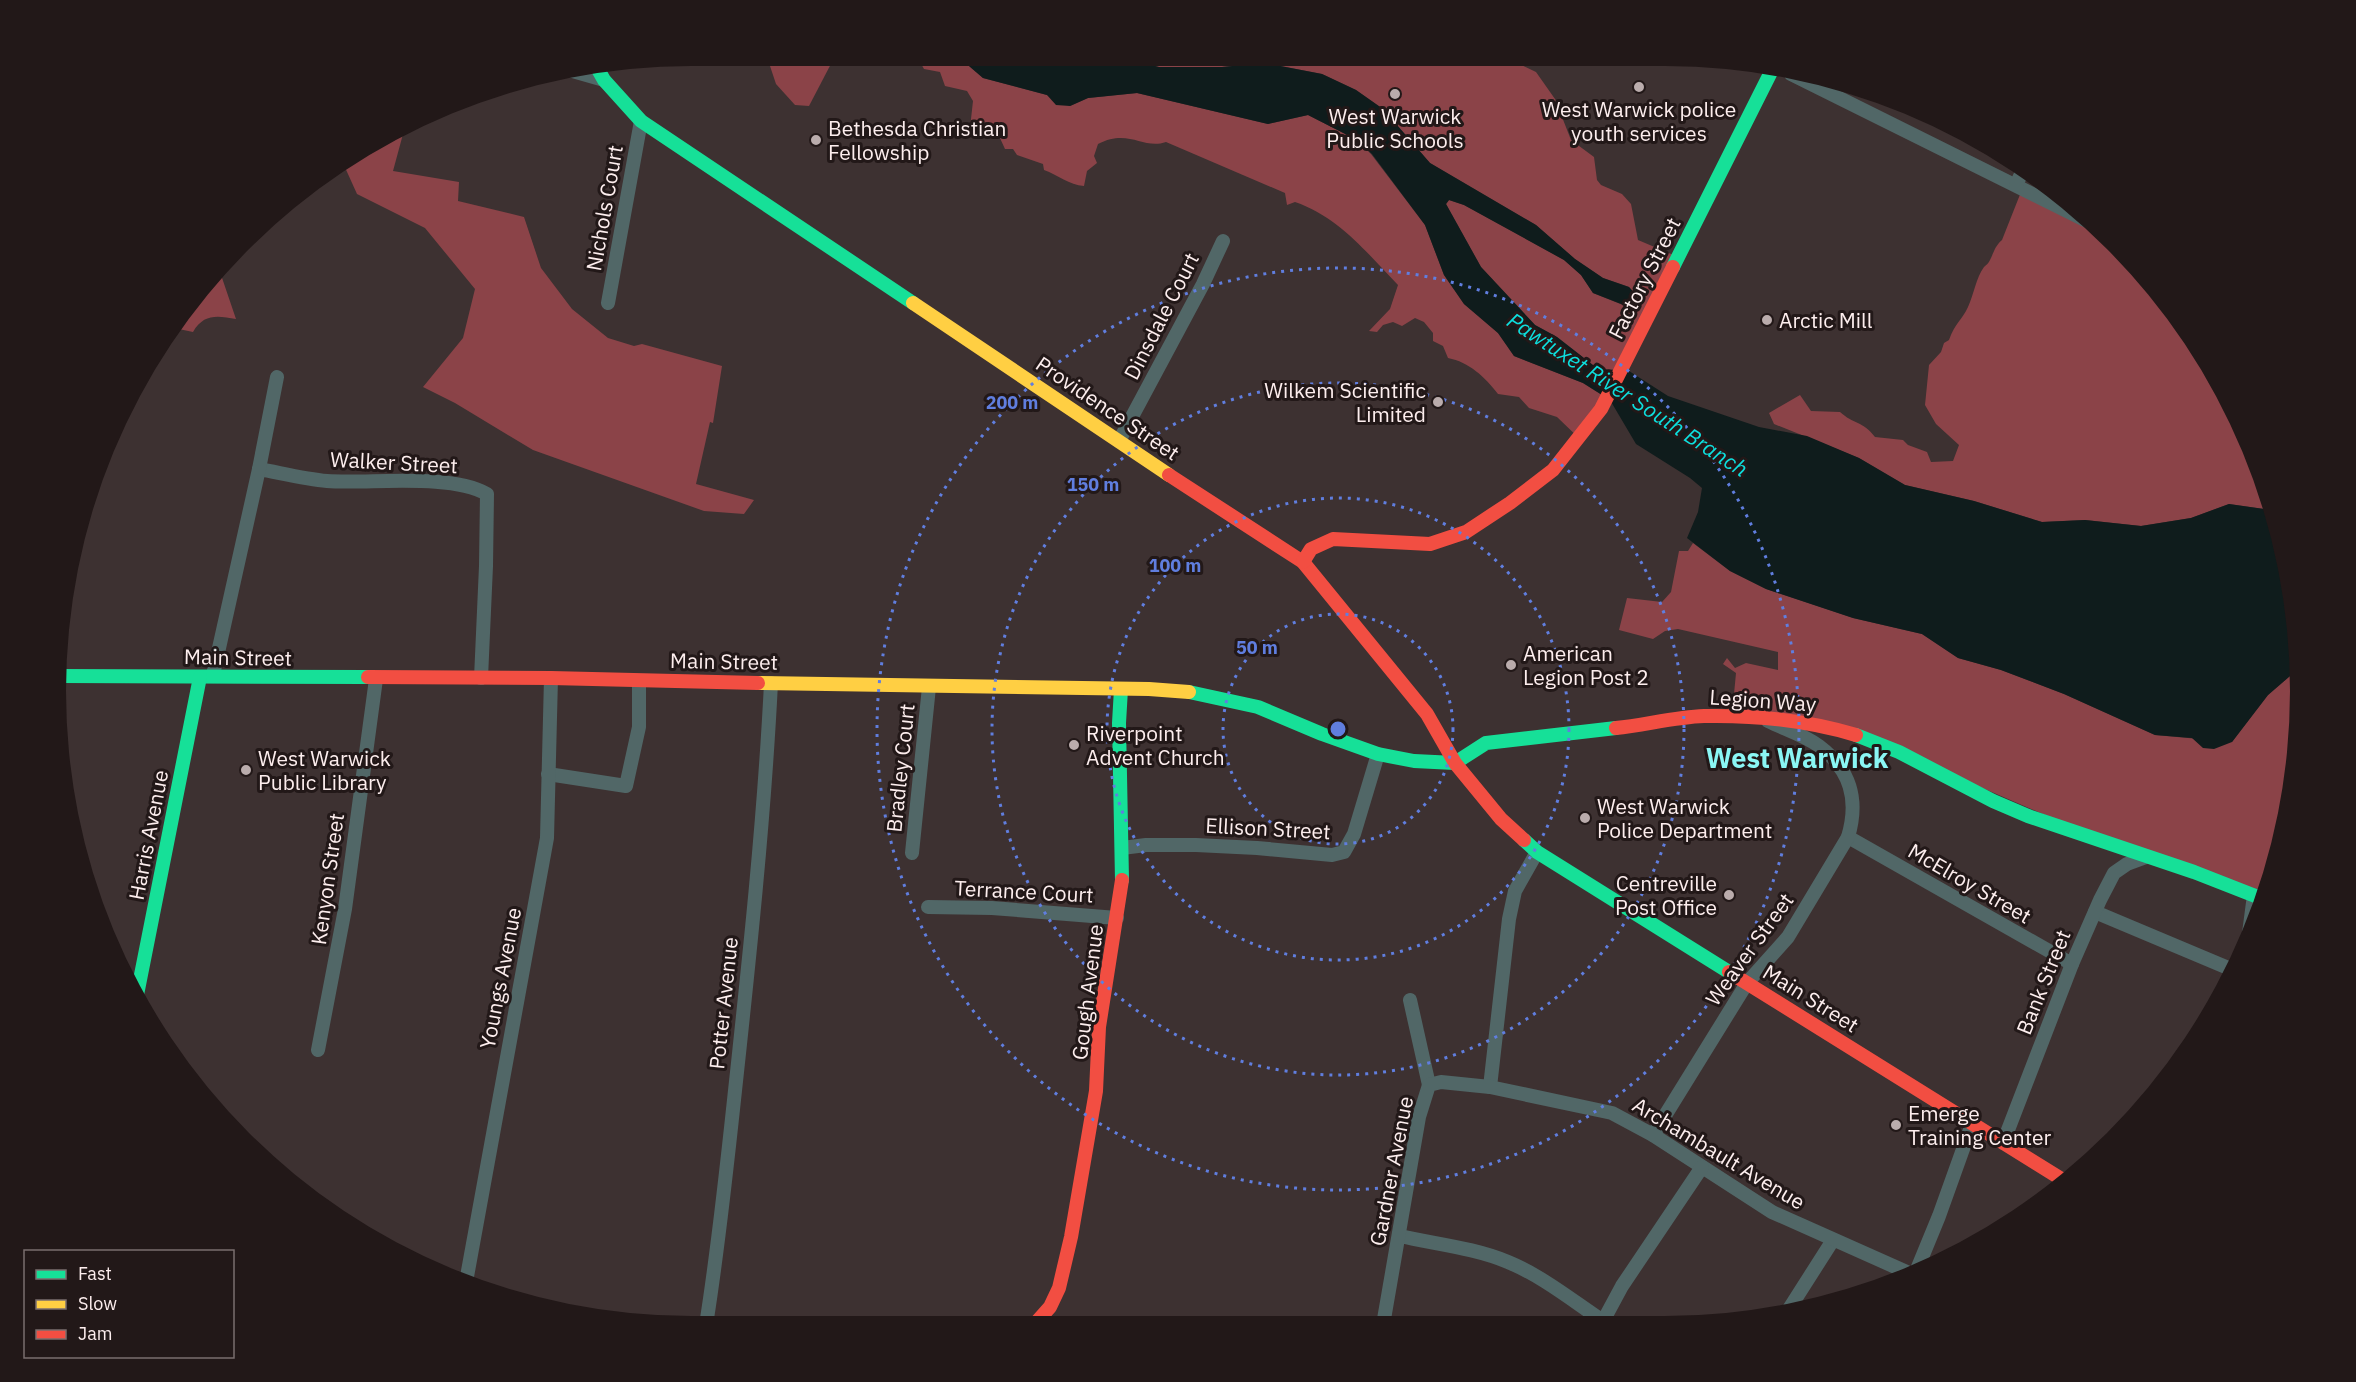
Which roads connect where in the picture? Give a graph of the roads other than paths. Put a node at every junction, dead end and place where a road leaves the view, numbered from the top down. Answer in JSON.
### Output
{"nodes":[{"id":1,"x":600,"y":73,"type":"edge"},
{"id":2,"x":586,"y":75,"type":"edge"},
{"id":3,"x":1770,"y":75,"type":"edge"},
{"id":4,"x":604,"y":80,"type":"junction"},
{"id":5,"x":1809,"y":83,"type":"edge"},
{"id":6,"x":641,"y":121,"type":"junction"},
{"id":7,"x":2020,"y":177,"type":"edge"},
{"id":8,"x":2016,"y":185,"type":"junction"},
{"id":9,"x":2060,"y":207,"type":"edge"},
{"id":10,"x":1222,"y":241,"type":"dead end"},
{"id":11,"x":608,"y":303,"type":"dead end"},
{"id":12,"x":277,"y":377,"type":"dead end"},
{"id":13,"x":1119,"y":441,"type":"junction"},
{"id":14,"x":259,"y":469,"type":"junction"},
{"id":15,"x":1303,"y":562,"type":"junction"},
{"id":16,"x":66,"y":676,"type":"edge"},
{"id":17,"x":207,"y":676,"type":"junction"},
{"id":18,"x":376,"y":678,"type":"junction"},
{"id":19,"x":481,"y":678,"type":"junction"},
{"id":20,"x":551,"y":678,"type":"junction"},
{"id":21,"x":639,"y":681,"type":"junction"},
{"id":22,"x":771,"y":683,"type":"junction"},
{"id":23,"x":929,"y":687,"type":"junction"},
{"id":24,"x":1121,"y":689,"type":"junction"},
{"id":25,"x":1763,"y":719,"type":"junction"},
{"id":26,"x":1378,"y":754,"type":"junction"},
{"id":27,"x":1455,"y":763,"type":"junction"},
{"id":28,"x":548,"y":774,"type":"junction"},
{"id":29,"x":1848,"y":837,"type":"junction"},
{"id":30,"x":1122,"y":848,"type":"junction"},
{"id":31,"x":1538,"y":852,"type":"junction"},
{"id":32,"x":912,"y":853,"type":"dead end"},
{"id":33,"x":2146,"y":857,"type":"junction"},
{"id":34,"x":2255,"y":896,"type":"edge"},
{"id":35,"x":928,"y":907,"type":"dead end"},
{"id":36,"x":2095,"y":912,"type":"junction"},
{"id":37,"x":1117,"y":918,"type":"junction"},
{"id":38,"x":2072,"y":964,"type":"junction"},
{"id":39,"x":2226,"y":967,"type":"edge"},
{"id":40,"x":1747,"y":983,"type":"junction"},
{"id":41,"x":139,"y":984,"type":"edge"},
{"id":42,"x":1410,"y":1000,"type":"dead end"},
{"id":43,"x":318,"y":1050,"type":"dead end"},
{"id":44,"x":1429,"y":1085,"type":"junction"},
{"id":45,"x":1490,"y":1088,"type":"junction"},
{"id":46,"x":1972,"y":1124,"type":"junction"},
{"id":47,"x":1653,"y":1135,"type":"junction"},
{"id":48,"x":2003,"y":1143,"type":"junction"},
{"id":49,"x":1702,"y":1167,"type":"junction"},
{"id":50,"x":2058,"y":1177,"type":"edge"},
{"id":51,"x":1400,"y":1236,"type":"junction"},
{"id":52,"x":1833,"y":1240,"type":"junction"},
{"id":53,"x":1921,"y":1261,"type":"edge"},
{"id":54,"x":1900,"y":1269,"type":"edge"},
{"id":55,"x":467,"y":1274,"type":"edge"},
{"id":56,"x":1793,"y":1303,"type":"edge"},
{"id":57,"x":707,"y":1316,"type":"edge"},
{"id":58,"x":1042,"y":1316,"type":"edge"},
{"id":59,"x":1385,"y":1316,"type":"edge"},
{"id":60,"x":1592,"y":1316,"type":"edge"},
{"id":61,"x":1606,"y":1316,"type":"edge"}],
"edges":[{"from":1,"to":4,"type":"main road","name":"Providence Street"},
{"from":2,"to":4,"type":"street"},
{"from":3,"to":15,"type":"main road","name":"Factory Street"},
{"from":4,"to":6,"type":"main road","name":"Providence Street"},
{"from":5,"to":8,"type":"street"},
{"from":6,"to":11,"type":"street","name":"Nichols Court"},
{"from":6,"to":13,"type":"main road","name":"Providence Street"},
{"from":7,"to":8,"type":"street"},
{"from":8,"to":9,"type":"street"},
{"from":10,"to":13,"type":"street","name":"Dinsdale Court"},
{"from":12,"to":14,"type":"street"},
{"from":13,"to":15,"type":"main road","name":"Providence Street"},
{"from":14,"to":17,"type":"street"},
{"from":14,"to":19,"type":"street","name":"Walker Street"},
{"from":15,"to":27,"type":"main road","name":"Providence Street"},
{"from":16,"to":17,"type":"main road","name":"Main Street"},
{"from":17,"to":18,"type":"main road","name":"Main Street"},
{"from":17,"to":41,"type":"main road","name":"Harris Avenue"},
{"from":18,"to":19,"type":"main road","name":"Main Street"},
{"from":18,"to":43,"type":"street","name":"Kenyon Street"},
{"from":19,"to":20,"type":"main road","name":"Main Street"},
{"from":20,"to":21,"type":"main road","name":"Main Street"},
{"from":20,"to":28,"type":"street","name":"Youngs Avenue"},
{"from":21,"to":22,"type":"main road","name":"Main Street"},
{"from":21,"to":28,"type":"street"},
{"from":22,"to":23,"type":"main road","name":"Main Street"},
{"from":22,"to":57,"type":"street","name":"Potter Avenue"},
{"from":23,"to":24,"type":"main road","name":"Main Street"},
{"from":23,"to":32,"type":"street","name":"Bradley Court"},
{"from":24,"to":26,"type":"main road","name":"Main Street"},
{"from":24,"to":30,"type":"main road","name":"Gough Avenue"},
{"from":25,"to":27,"type":"main road","name":"Legion Way"},
{"from":25,"to":29,"type":"street","name":"Weaver Street"},
{"from":25,"to":33,"type":"main road","name":"Legion Way"},
{"from":26,"to":27,"type":"main road"},
{"from":26,"to":30,"type":"street","name":"Ellison Street"},
{"from":27,"to":31,"type":"main road","name":"Providence Street"},
{"from":28,"to":55,"type":"street","name":"Youngs Avenue"},
{"from":29,"to":38,"type":"street","name":"McElroy Street"},
{"from":29,"to":40,"type":"street","name":"Weaver Street"},
{"from":30,"to":37,"type":"main road","name":"Gough Avenue"},
{"from":31,"to":40,"type":"main road","name":"Main Street"},
{"from":31,"to":45,"type":"street"},
{"from":33,"to":34,"type":"main road","name":"Legion Way"},
{"from":33,"to":36,"type":"street","name":"Bank Street"},
{"from":35,"to":37,"type":"street","name":"Terrance Court"},
{"from":36,"to":38,"type":"street","name":"Bank Street"},
{"from":36,"to":39,"type":"street"},
{"from":37,"to":58,"type":"main road","name":"Gough Avenue"},
{"from":38,"to":48,"type":"street","name":"Bank Street"},
{"from":40,"to":46,"type":"main road","name":"Main Street"},
{"from":40,"to":47,"type":"street","name":"Weaver Street"},
{"from":42,"to":44,"type":"street"},
{"from":44,"to":45,"type":"street","name":"Gardner Avenue"},
{"from":44,"to":51,"type":"street","name":"Gardner Avenue"},
{"from":45,"to":47,"type":"street","name":"Archambault Avenue"},
{"from":46,"to":48,"type":"main road","name":"Main Street"},
{"from":46,"to":53,"type":"street"},
{"from":47,"to":49,"type":"street","name":"Archambault Avenue"},
{"from":48,"to":50,"type":"main road","name":"Main Street"},
{"from":49,"to":52,"type":"street","name":"Archambault Avenue"},
{"from":49,"to":61,"type":"street"},
{"from":51,"to":59,"type":"street","name":"Gardner Avenue"},
{"from":51,"to":60,"type":"street"},
{"from":52,"to":54,"type":"street","name":"Archambault Avenue"},
{"from":52,"to":56,"type":"street"}]}
